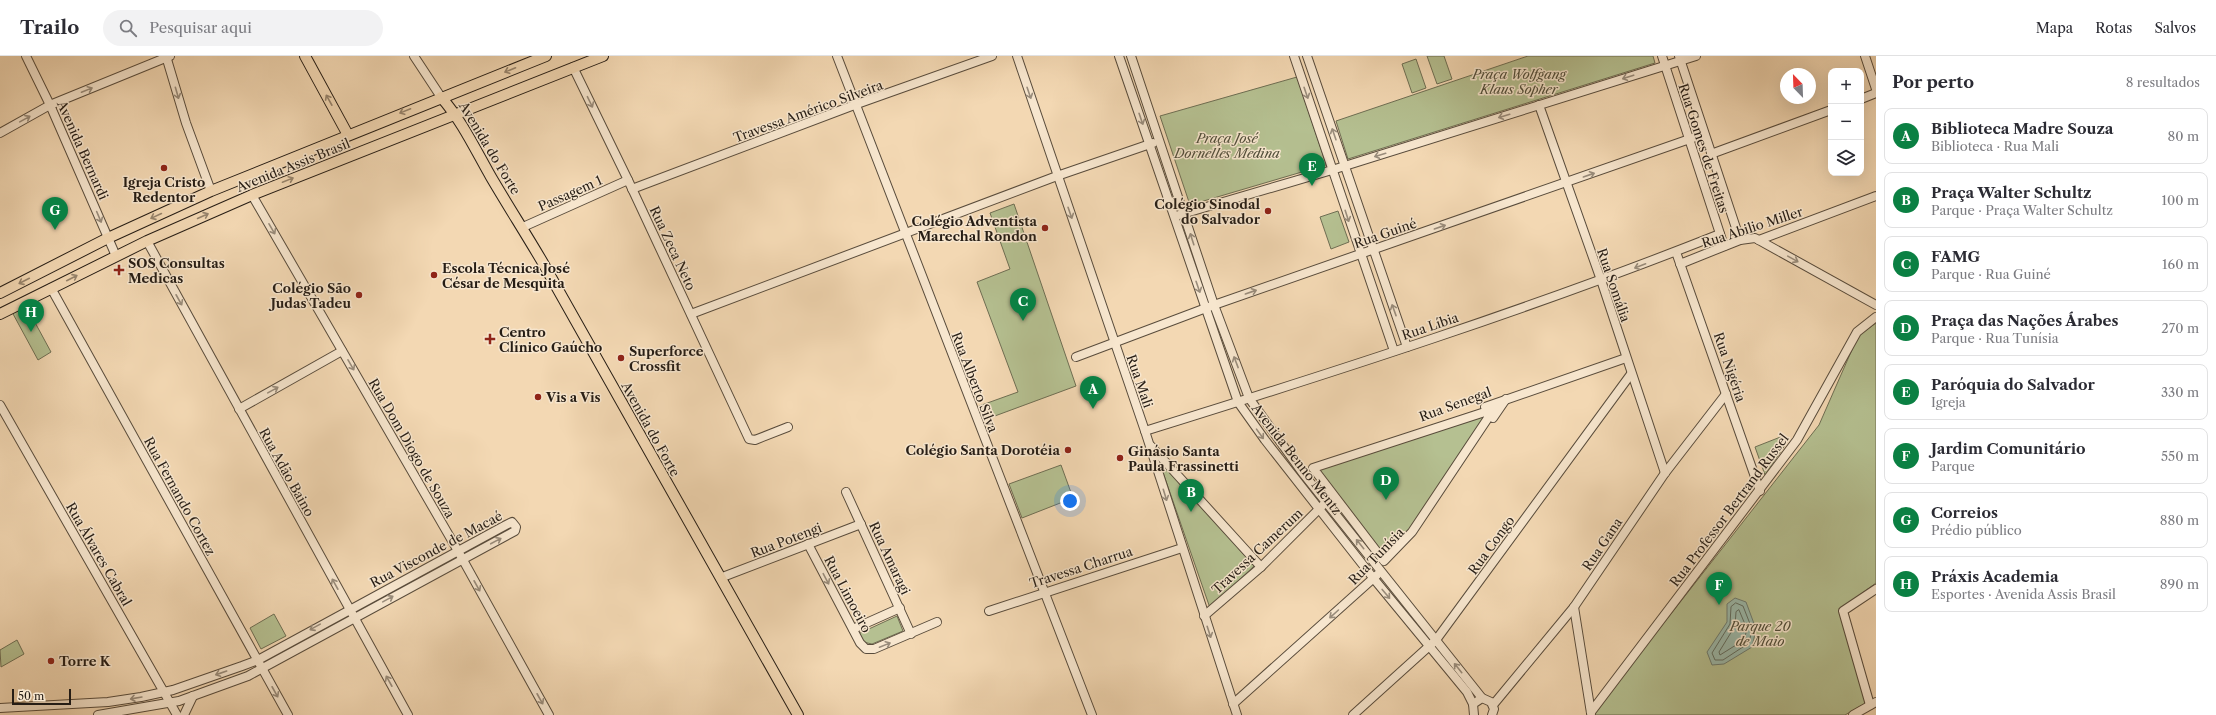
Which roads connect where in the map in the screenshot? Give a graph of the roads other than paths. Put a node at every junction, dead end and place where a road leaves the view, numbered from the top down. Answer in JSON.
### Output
{"nodes":[{"id":1,"x":26,"y":56,"type":"edge"},
{"id":2,"x":168,"y":56,"type":"edge"},
{"id":3,"x":305,"y":56,"type":"edge"},
{"id":4,"x":414,"y":56,"type":"edge"},
{"id":5,"x":546,"y":56,"type":"edge"},
{"id":6,"x":603,"y":56,"type":"edge"},
{"id":7,"x":837,"y":56,"type":"edge"},
{"id":8,"x":992,"y":56,"type":"edge"},
{"id":9,"x":1016,"y":56,"type":"edge"},
{"id":10,"x":1119,"y":56,"type":"edge"},
{"id":11,"x":1131,"y":56,"type":"edge"},
{"id":12,"x":1294,"y":56,"type":"edge"},
{"id":13,"x":1308,"y":56,"type":"edge"},
{"id":14,"x":1662,"y":56,"type":"edge"},
{"id":15,"x":1696,"y":56,"type":"edge"},
{"id":16,"x":1865,"y":56,"type":"edge"},
{"id":17,"x":1680,"y":59,"type":"edge"},
{"id":18,"x":1665,"y":66,"type":"junction"},
{"id":19,"x":573,"y":67,"type":"junction"},
{"id":20,"x":1876,"y":89,"type":"edge"},
{"id":21,"x":1876,"y":93,"type":"edge"},
{"id":22,"x":1144,"y":96,"type":"junction"},
{"id":23,"x":442,"y":97,"type":"junction"},
{"id":24,"x":1864,"y":97,"type":"edge"},
{"id":25,"x":1135,"y":100,"type":"junction"},
{"id":26,"x":50,"y":104,"type":"junction"},
{"id":27,"x":857,"y":104,"type":"junction"},
{"id":28,"x":1539,"y":106,"type":"junction"},
{"id":29,"x":1828,"y":111,"type":"edge"},
{"id":30,"x":455,"y":114,"type":"junction"},
{"id":31,"x":0,"y":133,"type":"edge"},
{"id":32,"x":348,"y":134,"type":"junction"},
{"id":33,"x":1704,"y":134,"type":"junction"},
{"id":34,"x":1691,"y":139,"type":"junction"},
{"id":35,"x":1159,"y":142,"type":"junction"},
{"id":36,"x":1150,"y":144,"type":"junction"},
{"id":37,"x":1711,"y":154,"type":"junction"},
{"id":38,"x":1345,"y":166,"type":"junction"},
{"id":39,"x":1332,"y":170,"type":"junction"},
{"id":40,"x":1057,"y":176,"type":"junction"},
{"id":41,"x":1171,"y":177,"type":"junction"},
{"id":42,"x":628,"y":180,"type":"junction"},
{"id":43,"x":1162,"y":180,"type":"junction"},
{"id":44,"x":1566,"y":183,"type":"junction"},
{"id":45,"x":632,"y":189,"type":"junction"},
{"id":46,"x":211,"y":190,"type":"junction"},
{"id":47,"x":252,"y":195,"type":"junction"},
{"id":48,"x":1876,"y":196,"type":"edge"},
{"id":49,"x":1184,"y":213,"type":"junction"},
{"id":50,"x":1174,"y":216,"type":"junction"},
{"id":51,"x":523,"y":227,"type":"junction"},
{"id":52,"x":905,"y":233,"type":"junction"},
{"id":53,"x":1720,"y":234,"type":"junction"},
{"id":54,"x":108,"y":238,"type":"junction"},
{"id":55,"x":1740,"y":240,"type":"junction"},
{"id":56,"x":1759,"y":240,"type":"junction"},
{"id":57,"x":147,"y":241,"type":"junction"},
{"id":58,"x":1724,"y":246,"type":"junction"},
{"id":59,"x":1373,"y":250,"type":"junction"},
{"id":60,"x":1676,"y":252,"type":"junction"},
{"id":61,"x":1360,"y":254,"type":"junction"},
{"id":62,"x":116,"y":256,"type":"junction"},
{"id":63,"x":1680,"y":264,"type":"junction"},
{"id":64,"x":1601,"y":280,"type":"junction"},
{"id":65,"x":51,"y":288,"type":"junction"},
{"id":66,"x":1,"y":290,"type":"edge"},
{"id":67,"x":1214,"y":305,"type":"junction"},
{"id":68,"x":1876,"y":305,"type":"edge"},
{"id":69,"x":1205,"y":308,"type":"junction"},
{"id":70,"x":0,"y":314,"type":"edge"},
{"id":71,"x":691,"y":314,"type":"junction"},
{"id":72,"x":1876,"y":317,"type":"edge"},
{"id":73,"x":1114,"y":343,"type":"junction"},
{"id":74,"x":1407,"y":347,"type":"junction"},
{"id":75,"x":342,"y":351,"type":"junction"},
{"id":76,"x":1394,"y":351,"type":"junction"},
{"id":77,"x":1076,"y":357,"type":"dead end"},
{"id":78,"x":1626,"y":358,"type":"junction"},
{"id":79,"x":1631,"y":374,"type":"junction"},
{"id":80,"x":1726,"y":394,"type":"junction"},
{"id":81,"x":1249,"y":398,"type":"junction"},
{"id":82,"x":1506,"y":399,"type":"junction"},
{"id":83,"x":1238,"y":402,"type":"junction"},
{"id":84,"x":0,"y":405,"type":"edge"},
{"id":85,"x":239,"y":409,"type":"junction"},
{"id":86,"x":788,"y":426,"type":"dead end"},
{"id":87,"x":1145,"y":431,"type":"junction"},
{"id":88,"x":1149,"y":444,"type":"junction"},
{"id":89,"x":1313,"y":468,"type":"joint"},
{"id":90,"x":1665,"y":473,"type":"junction"},
{"id":91,"x":1298,"y":475,"type":"junction"},
{"id":92,"x":1760,"y":491,"type":"junction"},
{"id":93,"x":846,"y":492,"type":"dead end"},
{"id":94,"x":1323,"y":505,"type":"junction"},
{"id":95,"x":861,"y":524,"type":"junction"},
{"id":96,"x":808,"y":544,"type":"junction"},
{"id":97,"x":1182,"y":548,"type":"junction"},
{"id":98,"x":458,"y":551,"type":"junction"},
{"id":99,"x":462,"y":560,"type":"junction"},
{"id":100,"x":1261,"y":566,"type":"junction"},
{"id":101,"x":1382,"y":571,"type":"junction"},
{"id":102,"x":720,"y":578,"type":"junction"},
{"id":103,"x":1374,"y":579,"type":"junction"},
{"id":104,"x":1876,"y":589,"type":"edge"},
{"id":105,"x":1043,"y":592,"type":"junction"},
{"id":106,"x":1574,"y":607,"type":"junction"},
{"id":107,"x":900,"y":608,"type":"junction"},
{"id":108,"x":349,"y":609,"type":"junction"},
{"id":109,"x":989,"y":610,"type":"dead end"},
{"id":110,"x":1204,"y":616,"type":"junction"},
{"id":111,"x":354,"y":618,"type":"junction"},
{"id":112,"x":937,"y":622,"type":"dead end"},
{"id":113,"x":853,"y":629,"type":"junction"},
{"id":114,"x":911,"y":634,"type":"junction"},
{"id":115,"x":1436,"y":640,"type":"junction"},
{"id":116,"x":1429,"y":646,"type":"junction"},
{"id":117,"x":258,"y":660,"type":"junction"},
{"id":118,"x":263,"y":669,"type":"junction"},
{"id":119,"x":164,"y":692,"type":"junction"},
{"id":120,"x":193,"y":696,"type":"junction"},
{"id":121,"x":1482,"y":698,"type":"junction"},
{"id":122,"x":170,"y":702,"type":"junction"},
{"id":123,"x":1873,"y":703,"type":"edge"},
{"id":124,"x":1233,"y":704,"type":"junction"},
{"id":125,"x":1473,"y":704,"type":"junction"},
{"id":126,"x":1493,"y":705,"type":"junction"},
{"id":127,"x":0,"y":708,"type":"edge"},
{"id":128,"x":1591,"y":713,"type":"edge"},
{"id":129,"x":794,"y":714,"type":"edge"},
{"id":130,"x":98,"y":715,"type":"edge"},
{"id":131,"x":177,"y":715,"type":"edge"},
{"id":132,"x":184,"y":715,"type":"edge"},
{"id":133,"x":288,"y":715,"type":"edge"},
{"id":134,"x":408,"y":715,"type":"edge"},
{"id":135,"x":549,"y":715,"type":"edge"},
{"id":136,"x":1092,"y":715,"type":"edge"},
{"id":137,"x":1237,"y":715,"type":"edge"},
{"id":138,"x":1353,"y":715,"type":"edge"},
{"id":139,"x":1474,"y":715,"type":"edge"},
{"id":140,"x":1492,"y":715,"type":"edge"},
{"id":141,"x":1853,"y":715,"type":"edge"}],
"edges":[{"from":1,"to":26,"type":"street","name":"Avenida Bernardi"},
{"from":26,"to":2,"type":"street","one_way":true},
{"from":2,"to":46,"type":"street","one_way":true},
{"from":32,"to":3,"type":"main road","one_way":true},
{"from":4,"to":23,"type":"street"},
{"from":5,"to":23,"type":"main road","name":"Avenida Assis Brasil","one_way":true},
{"from":6,"to":19,"type":"main road","name":"Avenida Assis Brasil"},
{"from":7,"to":27,"type":"street","name":"Rua Alberto Silva"},
{"from":8,"to":27,"type":"street","name":"Travessa Américo Silveira"},
{"from":9,"to":40,"type":"street","name":"Rua Mali","one_way":true},
{"from":10,"to":25,"type":"street","name":"Avenida Benno Mentz"},
{"from":11,"to":22,"type":"street","name":"Avenida Benno Mentz"},
{"from":12,"to":39,"type":"street","one_way":true},
{"from":38,"to":13,"type":"street","one_way":true},
{"from":14,"to":18,"type":"street","name":"Rua Gomes de Freitas"},
{"from":15,"to":17,"type":"street"},
{"from":16,"to":20,"type":"street"},
{"from":17,"to":18,"type":"street"},
{"from":17,"to":33,"type":"street","name":"Rua Gomes de Freitas"},
{"from":18,"to":28,"type":"street","one_way":true},
{"from":18,"to":34,"type":"street","name":"Rua Gomes de Freitas"},
{"from":19,"to":30,"type":"main road","name":"Avenida Assis Brasil"},
{"from":19,"to":42,"type":"street","name":"Rua Zeca Neto","one_way":true},
{"from":21,"to":24,"type":"street"},
{"from":22,"to":25,"type":"street"},
{"from":22,"to":35,"type":"street","name":"Avenida Benno Mentz"},
{"from":23,"to":30,"type":"main road","name":"Avenida do Forte"},
{"from":23,"to":32,"type":"main road","name":"Avenida Assis Brasil","one_way":true},
{"from":25,"to":36,"type":"street","name":"Avenida Benno Mentz","one_way":true},
{"from":31,"to":26,"type":"street","one_way":true},
{"from":26,"to":54,"type":"street","name":"Avenida Bernardi","one_way":true},
{"from":27,"to":45,"type":"street","name":"Travessa Américo Silveira"},
{"from":27,"to":52,"type":"street","name":"Rua Alberto Silva"},
{"from":28,"to":38,"type":"street","one_way":true},
{"from":28,"to":44,"type":"street","name":"Rua Somália"},
{"from":29,"to":37,"type":"street"},
{"from":47,"to":30,"type":"main road","name":"Avenida Assis Brasil","one_way":true},
{"from":30,"to":51,"type":"main road","name":"Avenida do Forte"},
{"from":32,"to":46,"type":"main road","name":"Avenida Assis Brasil"},
{"from":33,"to":34,"type":"street","name":"Rua Guiné"},
{"from":33,"to":37,"type":"street","name":"Rua Gomes de Freitas"},
{"from":44,"to":34,"type":"street","name":"Rua Guiné","one_way":true},
{"from":34,"to":53,"type":"street","name":"Rua Gomes de Freitas"},
{"from":35,"to":36,"type":"street"},
{"from":35,"to":41,"type":"street","name":"Avenida Benno Mentz"},
{"from":36,"to":40,"type":"street"},
{"from":36,"to":43,"type":"street","name":"Avenida Benno Mentz"},
{"from":37,"to":55,"type":"street","name":"Rua Gomes de Freitas"},
{"from":38,"to":39,"type":"street"},
{"from":38,"to":59,"type":"street"},
{"from":39,"to":49,"type":"street"},
{"from":39,"to":61,"type":"street","one_way":true},
{"from":40,"to":52,"type":"street"},
{"from":40,"to":73,"type":"street","name":"Rua Mali","one_way":true},
{"from":41,"to":43,"type":"street"},
{"from":41,"to":49,"type":"street","name":"Avenida Benno Mentz"},
{"from":42,"to":45,"type":"street","name":"Rua Zeca Neto"},
{"from":42,"to":51,"type":"street","name":"Passagem 1"},
{"from":43,"to":50,"type":"street","name":"Avenida Benno Mentz"},
{"from":59,"to":44,"type":"street","name":"Rua Guiné","one_way":true},
{"from":44,"to":64,"type":"street","name":"Rua Somália"},
{"from":45,"to":71,"type":"street","name":"Rua Zeca Neto"},
{"from":46,"to":54,"type":"main road","name":"Avenida Assis Brasil","one_way":true},
{"from":57,"to":47,"type":"main road","name":"Avenida Assis Brasil","one_way":true},
{"from":47,"to":75,"type":"street","name":"Rua Dom Diogo de Souza","one_way":true},
{"from":48,"to":56,"type":"street","name":"Rua Abilio Miller"},
{"from":49,"to":50,"type":"street"},
{"from":67,"to":49,"type":"street","name":"Avenida Benno Mentz","one_way":true},
{"from":50,"to":69,"type":"street","name":"Avenida Benno Mentz","one_way":true},
{"from":51,"to":102,"type":"main road","name":"Avenida do Forte"},
{"from":52,"to":71,"type":"street"},
{"from":52,"to":105,"type":"street","name":"Rua Alberto Silva"},
{"from":53,"to":58,"type":"street","name":"Rua Gomes de Freitas"},
{"from":53,"to":60,"type":"street","name":"Rua Líbia"},
{"from":54,"to":62,"type":"street","name":"Avenida Bernardi"},
{"from":54,"to":66,"type":"main road","name":"Avenida Assis Brasil","one_way":true},
{"from":55,"to":56,"type":"street","name":"Rua Abilio Miller"},
{"from":55,"to":58,"type":"street","name":"Rua Abilio Miller"},
{"from":56,"to":68,"type":"street","one_way":true},
{"from":57,"to":62,"type":"main road","name":"Avenida Assis Brasil"},
{"from":57,"to":85,"type":"street","name":"Rua Adão Baino","one_way":true},
{"from":58,"to":63,"type":"street","name":"Rua Abilio Miller"},
{"from":59,"to":61,"type":"street","name":"Rua Guiné"},
{"from":74,"to":59,"type":"street","one_way":true},
{"from":60,"to":63,"type":"street","name":"Rua Nigéria"},
{"from":60,"to":64,"type":"street","name":"Rua Líbia","one_way":true},
{"from":67,"to":61,"type":"street","name":"Rua Guiné","one_way":true},
{"from":61,"to":76,"type":"street"},
{"from":65,"to":62,"type":"main road","name":"Avenida Assis Brasil","one_way":true},
{"from":63,"to":80,"type":"street","name":"Rua Nigéria"},
{"from":64,"to":74,"type":"street","name":"Rua Líbia"},
{"from":64,"to":78,"type":"street","name":"Rua Somália"},
{"from":65,"to":70,"type":"main road","name":"Avenida Assis Brasil"},
{"from":65,"to":117,"type":"street","name":"Rua Fernando Cortez"},
{"from":67,"to":69,"type":"street","name":"Rua Guiné"},
{"from":81,"to":67,"type":"street","name":"Avenida Benno Mentz","one_way":true},
{"from":69,"to":73,"type":"street","name":"Rua Guiné"},
{"from":69,"to":83,"type":"street","name":"Avenida Benno Mentz"},
{"from":71,"to":86,"type":"street","name":"Rua Zeca Neto"},
{"from":72,"to":92,"type":"street","name":"Rua Professor Bertrand Russel"},
{"from":73,"to":77,"type":"street","name":"Rua Guiné"},
{"from":73,"to":87,"type":"street","name":"Rua Mali"},
{"from":74,"to":76,"type":"street","name":"Rua Líbia"},
{"from":85,"to":75,"type":"street","one_way":true},
{"from":75,"to":98,"type":"street","name":"Rua Dom Diogo de Souza","one_way":true},
{"from":76,"to":81,"type":"street","name":"Rua Líbia"},
{"from":78,"to":79,"type":"street","name":"Rua Somália"},
{"from":78,"to":82,"type":"street","name":"Rua Senegal"},
{"from":79,"to":90,"type":"street","name":"Rua Somália"},
{"from":79,"to":115,"type":"street","name":"Rua Congo"},
{"from":80,"to":90,"type":"street","name":"Rua Gana"},
{"from":80,"to":92,"type":"street","name":"Rua Nigéria"},
{"from":81,"to":83,"type":"street","name":"Rua Líbia"},
{"from":81,"to":91,"type":"street","name":"Avenida Benno Mentz"},
{"from":82,"to":91,"type":"street","name":"Rua Senegal"},
{"from":82,"to":101,"type":"street","name":"Rua Tunísia"},
{"from":83,"to":87,"type":"street","name":"Rua Líbia"},
{"from":83,"to":91,"type":"street","name":"Avenida Benno Mentz","one_way":true},
{"from":84,"to":119,"type":"street","name":"Rua Álvares Cabral"},
{"from":108,"to":85,"type":"street","name":"Rua Adão Baino","one_way":true},
{"from":87,"to":88,"type":"street","name":"Rua Mali"},
{"from":88,"to":97,"type":"street","name":"Rua Mali","one_way":true},
{"from":88,"to":100,"type":"street"},
{"from":89,"to":89,"type":"street"},
{"from":90,"to":106,"type":"street","name":"Rua Gana"},
{"from":91,"to":94,"type":"street","name":"Avenida Benno Mentz"},
{"from":92,"to":128,"type":"street","name":"Rua Professor Bertrand Russel"},
{"from":93,"to":95,"type":"street","name":"Rua Amaragi"},
{"from":94,"to":100,"type":"street","name":"Travessa Camerum"},
{"from":101,"to":94,"type":"street","name":"Avenida Benno Mentz","one_way":true},
{"from":94,"to":103,"type":"street","name":"Avenida Benno Mentz"},
{"from":95,"to":96,"type":"street","name":"Rua Potengi"},
{"from":95,"to":107,"type":"street","name":"Rua Amaragi"},
{"from":96,"to":102,"type":"street","name":"Rua Potengi"},
{"from":96,"to":113,"type":"street","name":"Rua Limoeiro","one_way":true},
{"from":97,"to":105,"type":"street","name":"Travessa Charrua"},
{"from":97,"to":110,"type":"street","name":"Rua Mali"},
{"from":98,"to":99,"type":"street","name":"Rua Dom Diogo de Souza"},
{"from":99,"to":98,"type":"street","name":"Rua Visconde de Macaé","one_way":true},
{"from":98,"to":108,"type":"street","name":"Rua Visconde de Macaé"},
{"from":111,"to":99,"type":"street","name":"Rua Visconde de Macaé","one_way":true},
{"from":99,"to":135,"type":"street","name":"Rua Dom Diogo de Souza","one_way":true},
{"from":100,"to":110,"type":"street","name":"Travessa Camerum"},
{"from":101,"to":103,"type":"street","name":"Rua Tunísia"},
{"from":101,"to":115,"type":"street","name":"Avenida Benno Mentz"},
{"from":102,"to":129,"type":"main road","name":"Avenida do Forte"},
{"from":103,"to":116,"type":"street","name":"Avenida Benno Mentz","one_way":true},
{"from":103,"to":124,"type":"street","name":"Rua Tunísia","one_way":true},
{"from":104,"to":123,"type":"street"},
{"from":105,"to":109,"type":"street","name":"Travessa Charrua"},
{"from":105,"to":136,"type":"street","name":"Rua Alberto Silva"},
{"from":106,"to":126,"type":"street","name":"Rua Gana"},
{"from":106,"to":128,"type":"street"},
{"from":107,"to":113,"type":"street"},
{"from":107,"to":114,"type":"street","name":"Rua Amaragi"},
{"from":108,"to":111,"type":"street","name":"Rua Adão Baino"},
{"from":108,"to":117,"type":"street","name":"Rua Visconde de Macaé","one_way":true},
{"from":110,"to":124,"type":"street","name":"Rua Mali","one_way":true},
{"from":111,"to":118,"type":"street","name":"Rua Visconde de Macaé"},
{"from":134,"to":111,"type":"street","name":"Rua Adão Baino","one_way":true},
{"from":112,"to":114,"type":"street","name":"Rua Limoeiro"},
{"from":113,"to":114,"type":"street","name":"Rua Limoeiro","one_way":true},
{"from":115,"to":116,"type":"street","name":"Rua Congo"},
{"from":121,"to":115,"type":"street","name":"Avenida Benno Mentz","one_way":true},
{"from":116,"to":125,"type":"street","name":"Avenida Benno Mentz"},
{"from":116,"to":138,"type":"street","name":"Rua Congo"},
{"from":117,"to":118,"type":"street","name":"Rua Fernando Cortez"},
{"from":117,"to":119,"type":"street","name":"Rua Visconde de Macaé","one_way":true},
{"from":118,"to":120,"type":"street","name":"Rua Visconde de Macaé"},
{"from":118,"to":133,"type":"street","name":"Rua Fernando Cortez","one_way":true},
{"from":119,"to":122,"type":"street","name":"Rua Álvares Cabral"},
{"from":119,"to":127,"type":"street","name":"Rua Visconde de Macaé","one_way":true},
{"from":120,"to":122,"type":"street","name":"Rua Visconde de Macaé"},
{"from":120,"to":132,"type":"street"},
{"from":121,"to":125,"type":"street"},
{"from":121,"to":126,"type":"street","name":"Avenida Benno Mentz"},
{"from":122,"to":130,"type":"street","name":"Rua Visconde de Macaé"},
{"from":122,"to":131,"type":"street","name":"Rua Álvares Cabral"},
{"from":123,"to":141,"type":"street"},
{"from":124,"to":137,"type":"street","name":"Rua Mali"},
{"from":125,"to":139,"type":"street"},
{"from":126,"to":140,"type":"street"}]}
